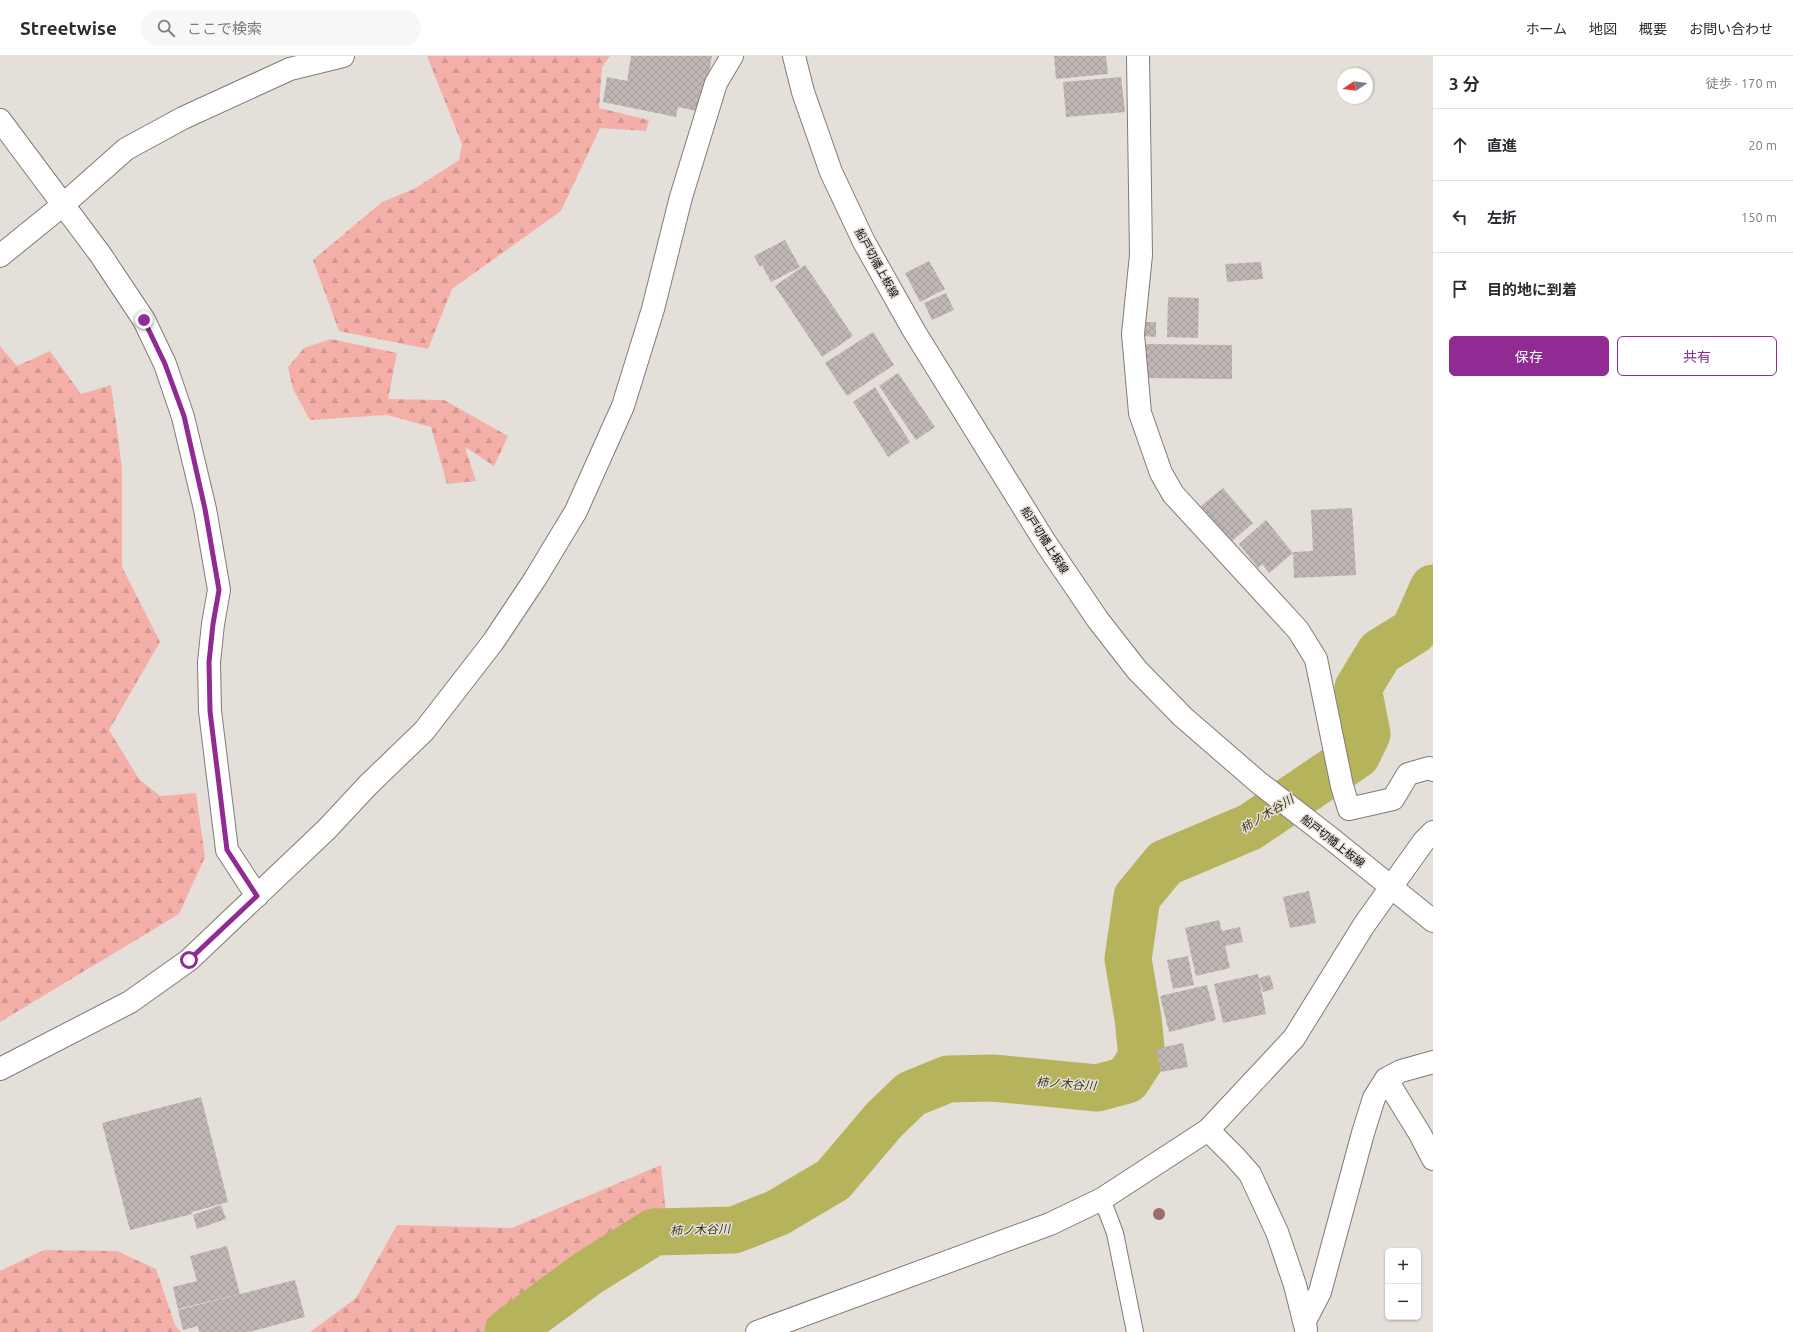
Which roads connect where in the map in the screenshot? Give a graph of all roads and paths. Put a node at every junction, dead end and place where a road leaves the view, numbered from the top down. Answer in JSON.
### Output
{"nodes":[{"id":1,"x":343,"y":56,"type":"edge"},
{"id":2,"x":732,"y":56,"type":"edge"},
{"id":3,"x":794,"y":56,"type":"edge"},
{"id":4,"x":1138,"y":56,"type":"edge"},
{"id":5,"x":0,"y":120,"type":"edge"},
{"id":6,"x":64,"y":204,"type":"junction"},
{"id":7,"x":0,"y":256,"type":"edge"},
{"id":8,"x":1433,"y":770,"type":"edge"},
{"id":9,"x":1433,"y":832,"type":"edge"},
{"id":10,"x":1391,"y":887,"type":"junction"},
{"id":11,"x":257,"y":896,"type":"junction"},
{"id":12,"x":1433,"y":921,"type":"edge"},
{"id":13,"x":1433,"y":1062,"type":"edge"},
{"id":14,"x":0,"y":1069,"type":"edge"},
{"id":15,"x":1386,"y":1079,"type":"junction"},
{"id":16,"x":1208,"y":1130,"type":"junction"},
{"id":17,"x":1433,"y":1159,"type":"edge"},
{"id":18,"x":1102,"y":1199,"type":"junction"},
{"id":19,"x":1306,"y":1327,"type":"edge"},
{"id":20,"x":757,"y":1332,"type":"edge"},
{"id":21,"x":1135,"y":1332,"type":"edge"}],
"edges":[{"from":1,"to":6,"type":"street"},
{"from":2,"to":11,"type":"street"},
{"from":3,"to":10,"type":"street","name":"船戸切幡上板線"},
{"from":4,"to":8,"type":"street"},
{"from":5,"to":6,"type":"street"},
{"from":6,"to":7,"type":"street"},
{"from":6,"to":11,"type":"street"},
{"from":9,"to":10,"type":"street"},
{"from":10,"to":12,"type":"street","name":"船戸切幡上板線"},
{"from":10,"to":16,"type":"street"},
{"from":11,"to":14,"type":"street"},
{"from":13,"to":15,"type":"street"},
{"from":15,"to":17,"type":"street"},
{"from":15,"to":19,"type":"street"},
{"from":16,"to":18,"type":"street"},
{"from":16,"to":19,"type":"street"},
{"from":18,"to":20,"type":"street"},
{"from":18,"to":21,"type":"lane"}]}
